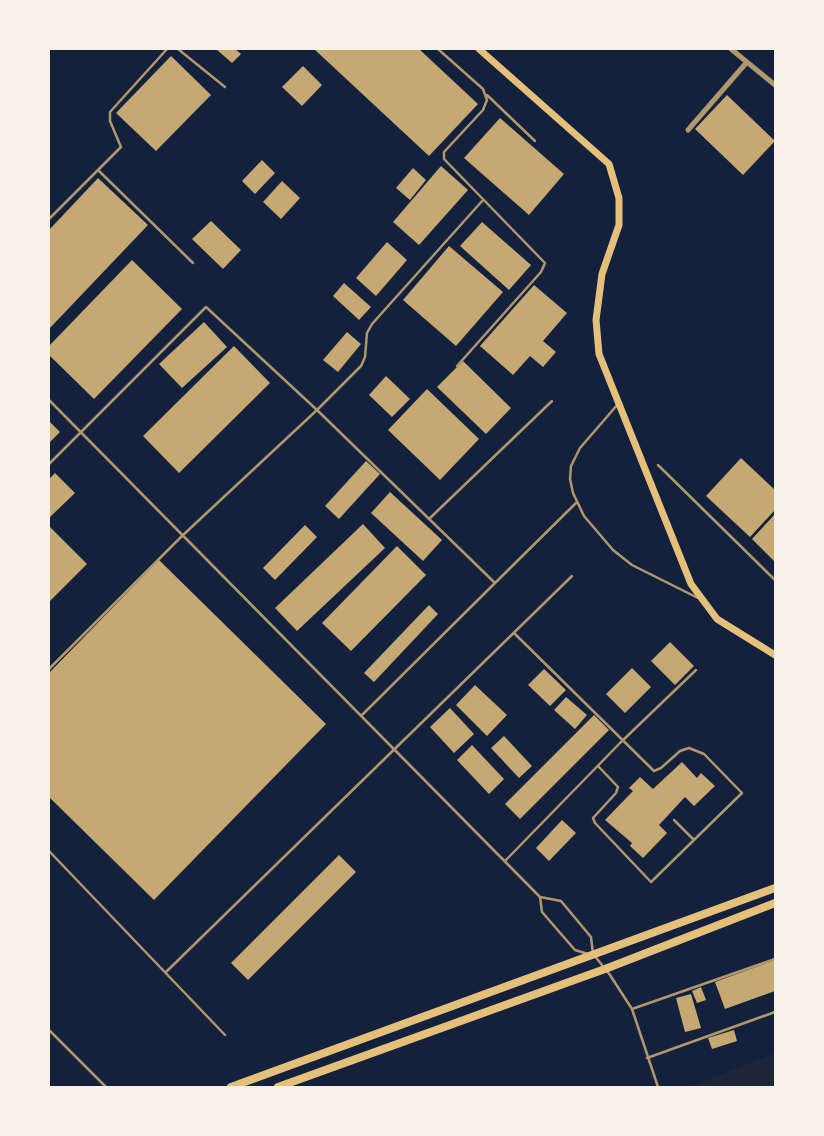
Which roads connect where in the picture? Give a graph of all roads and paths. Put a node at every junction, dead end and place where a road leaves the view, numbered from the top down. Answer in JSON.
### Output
{"nodes":[{"id":1,"x":167,"y":49,"type":"edge"},
{"id":2,"x":178,"y":49,"type":"edge"},
{"id":3,"x":438,"y":49,"type":"edge"},
{"id":4,"x":479,"y":49,"type":"edge"},
{"id":5,"x":731,"y":49,"type":"edge"},
{"id":6,"x":747,"y":62,"type":"junction"},
{"id":7,"x":775,"y":84,"type":"edge"},
{"id":8,"x":225,"y":87,"type":"dead end"},
{"id":9,"x":486,"y":94,"type":"junction"},
{"id":10,"x":688,"y":130,"type":"dead end"},
{"id":11,"x":536,"y":142,"type":"dead end"},
{"id":12,"x":99,"y":171,"type":"junction"},
{"id":13,"x":484,"y":200,"type":"junction"},
{"id":14,"x":49,"y":219,"type":"edge"},
{"id":15,"x":193,"y":263,"type":"dead end"},
{"id":16,"x":457,"y":366,"type":"dead end"},
{"id":17,"x":49,"y":400,"type":"edge"},
{"id":18,"x":552,"y":401,"type":"dead end"},
{"id":19,"x":619,"y":403,"type":"junction"},
{"id":20,"x":317,"y":410,"type":"junction"},
{"id":21,"x":80,"y":433,"type":"junction"},
{"id":22,"x":49,"y":464,"type":"edge"},
{"id":23,"x":658,"y":465,"type":"dead end"},
{"id":24,"x":577,"y":502,"type":"junction"},
{"id":25,"x":429,"y":519,"type":"junction"},
{"id":26,"x":182,"y":536,"type":"junction"},
{"id":27,"x":572,"y":576,"type":"dead end"},
{"id":28,"x":775,"y":580,"type":"edge"},
{"id":29,"x":495,"y":583,"type":"junction"},
{"id":30,"x":702,"y":600,"type":"junction"},
{"id":31,"x":514,"y":633,"type":"junction"},
{"id":32,"x":775,"y":655,"type":"edge"},
{"id":33,"x":49,"y":669,"type":"edge"},
{"id":34,"x":696,"y":670,"type":"dead end"},
{"id":35,"x":361,"y":716,"type":"junction"},
{"id":36,"x":622,"y":742,"type":"junction"},
{"id":37,"x":395,"y":750,"type":"junction"},
{"id":38,"x":598,"y":766,"type":"junction"},
{"id":39,"x":674,"y":820,"type":"dead end"},
{"id":40,"x":694,"y":840,"type":"junction"},
{"id":41,"x":49,"y":851,"type":"edge"},
{"id":42,"x":505,"y":861,"type":"junction"},
{"id":43,"x":775,"y":888,"type":"edge"},
{"id":44,"x":540,"y":897,"type":"junction"},
{"id":45,"x":775,"y":904,"type":"edge"},
{"id":46,"x":593,"y":955,"type":"junction"},
{"id":47,"x":775,"y":959,"type":"edge"},
{"id":48,"x":605,"y":969,"type":"junction"},
{"id":49,"x":166,"y":972,"type":"junction"},
{"id":50,"x":632,"y":1009,"type":"junction"},
{"id":51,"x":775,"y":1012,"type":"edge"},
{"id":52,"x":49,"y":1030,"type":"edge"},
{"id":53,"x":225,"y":1034,"type":"dead end"},
{"id":54,"x":648,"y":1058,"type":"junction"},
{"id":55,"x":106,"y":1087,"type":"edge"},
{"id":56,"x":231,"y":1087,"type":"edge"},
{"id":57,"x":278,"y":1087,"type":"edge"},
{"id":58,"x":658,"y":1087,"type":"edge"}],
"edges":[{"from":1,"to":12,"type":"lane"},
{"from":2,"to":8,"type":"lane"},
{"from":3,"to":9,"type":"lane"},
{"from":4,"to":19,"type":"main road"},
{"from":5,"to":6,"type":"street"},
{"from":6,"to":7,"type":"street"},
{"from":6,"to":10,"type":"street"},
{"from":9,"to":11,"type":"lane"},
{"from":9,"to":13,"type":"lane"},
{"from":12,"to":14,"type":"lane"},
{"from":12,"to":15,"type":"lane"},
{"from":13,"to":16,"type":"lane"},
{"from":13,"to":20,"type":"lane"},
{"from":17,"to":21,"type":"lane"},
{"from":18,"to":25,"type":"lane"},
{"from":19,"to":24,"type":"lane"},
{"from":19,"to":30,"type":"main road"},
{"from":20,"to":21,"type":"lane"},
{"from":20,"to":25,"type":"lane"},
{"from":20,"to":26,"type":"lane"},
{"from":21,"to":22,"type":"lane"},
{"from":21,"to":26,"type":"lane"},
{"from":23,"to":28,"type":"lane"},
{"from":24,"to":29,"type":"lane"},
{"from":24,"to":30,"type":"lane"},
{"from":25,"to":29,"type":"lane"},
{"from":26,"to":33,"type":"lane"},
{"from":26,"to":35,"type":"lane"},
{"from":27,"to":31,"type":"lane"},
{"from":29,"to":35,"type":"lane"},
{"from":30,"to":32,"type":"main road"},
{"from":31,"to":36,"type":"lane"},
{"from":31,"to":37,"type":"lane"},
{"from":34,"to":36,"type":"lane"},
{"from":35,"to":37,"type":"lane"},
{"from":36,"to":38,"type":"lane"},
{"from":36,"to":40,"type":"lane"},
{"from":37,"to":42,"type":"lane"},
{"from":37,"to":49,"type":"lane"},
{"from":38,"to":40,"type":"lane"},
{"from":38,"to":42,"type":"lane"},
{"from":39,"to":40,"type":"lane"},
{"from":41,"to":49,"type":"lane"},
{"from":42,"to":44,"type":"lane"},
{"from":43,"to":46,"type":"main road"},
{"from":44,"to":46,"type":"lane"},
{"from":44,"to":46,"type":"lane"},
{"from":45,"to":48,"type":"main road"},
{"from":46,"to":48,"type":"lane"},
{"from":46,"to":56,"type":"main road"},
{"from":47,"to":50,"type":"lane"},
{"from":48,"to":50,"type":"lane"},
{"from":48,"to":57,"type":"main road"},
{"from":49,"to":53,"type":"lane"},
{"from":50,"to":54,"type":"lane"},
{"from":51,"to":54,"type":"lane"},
{"from":52,"to":55,"type":"lane"},
{"from":54,"to":58,"type":"lane"}]}
